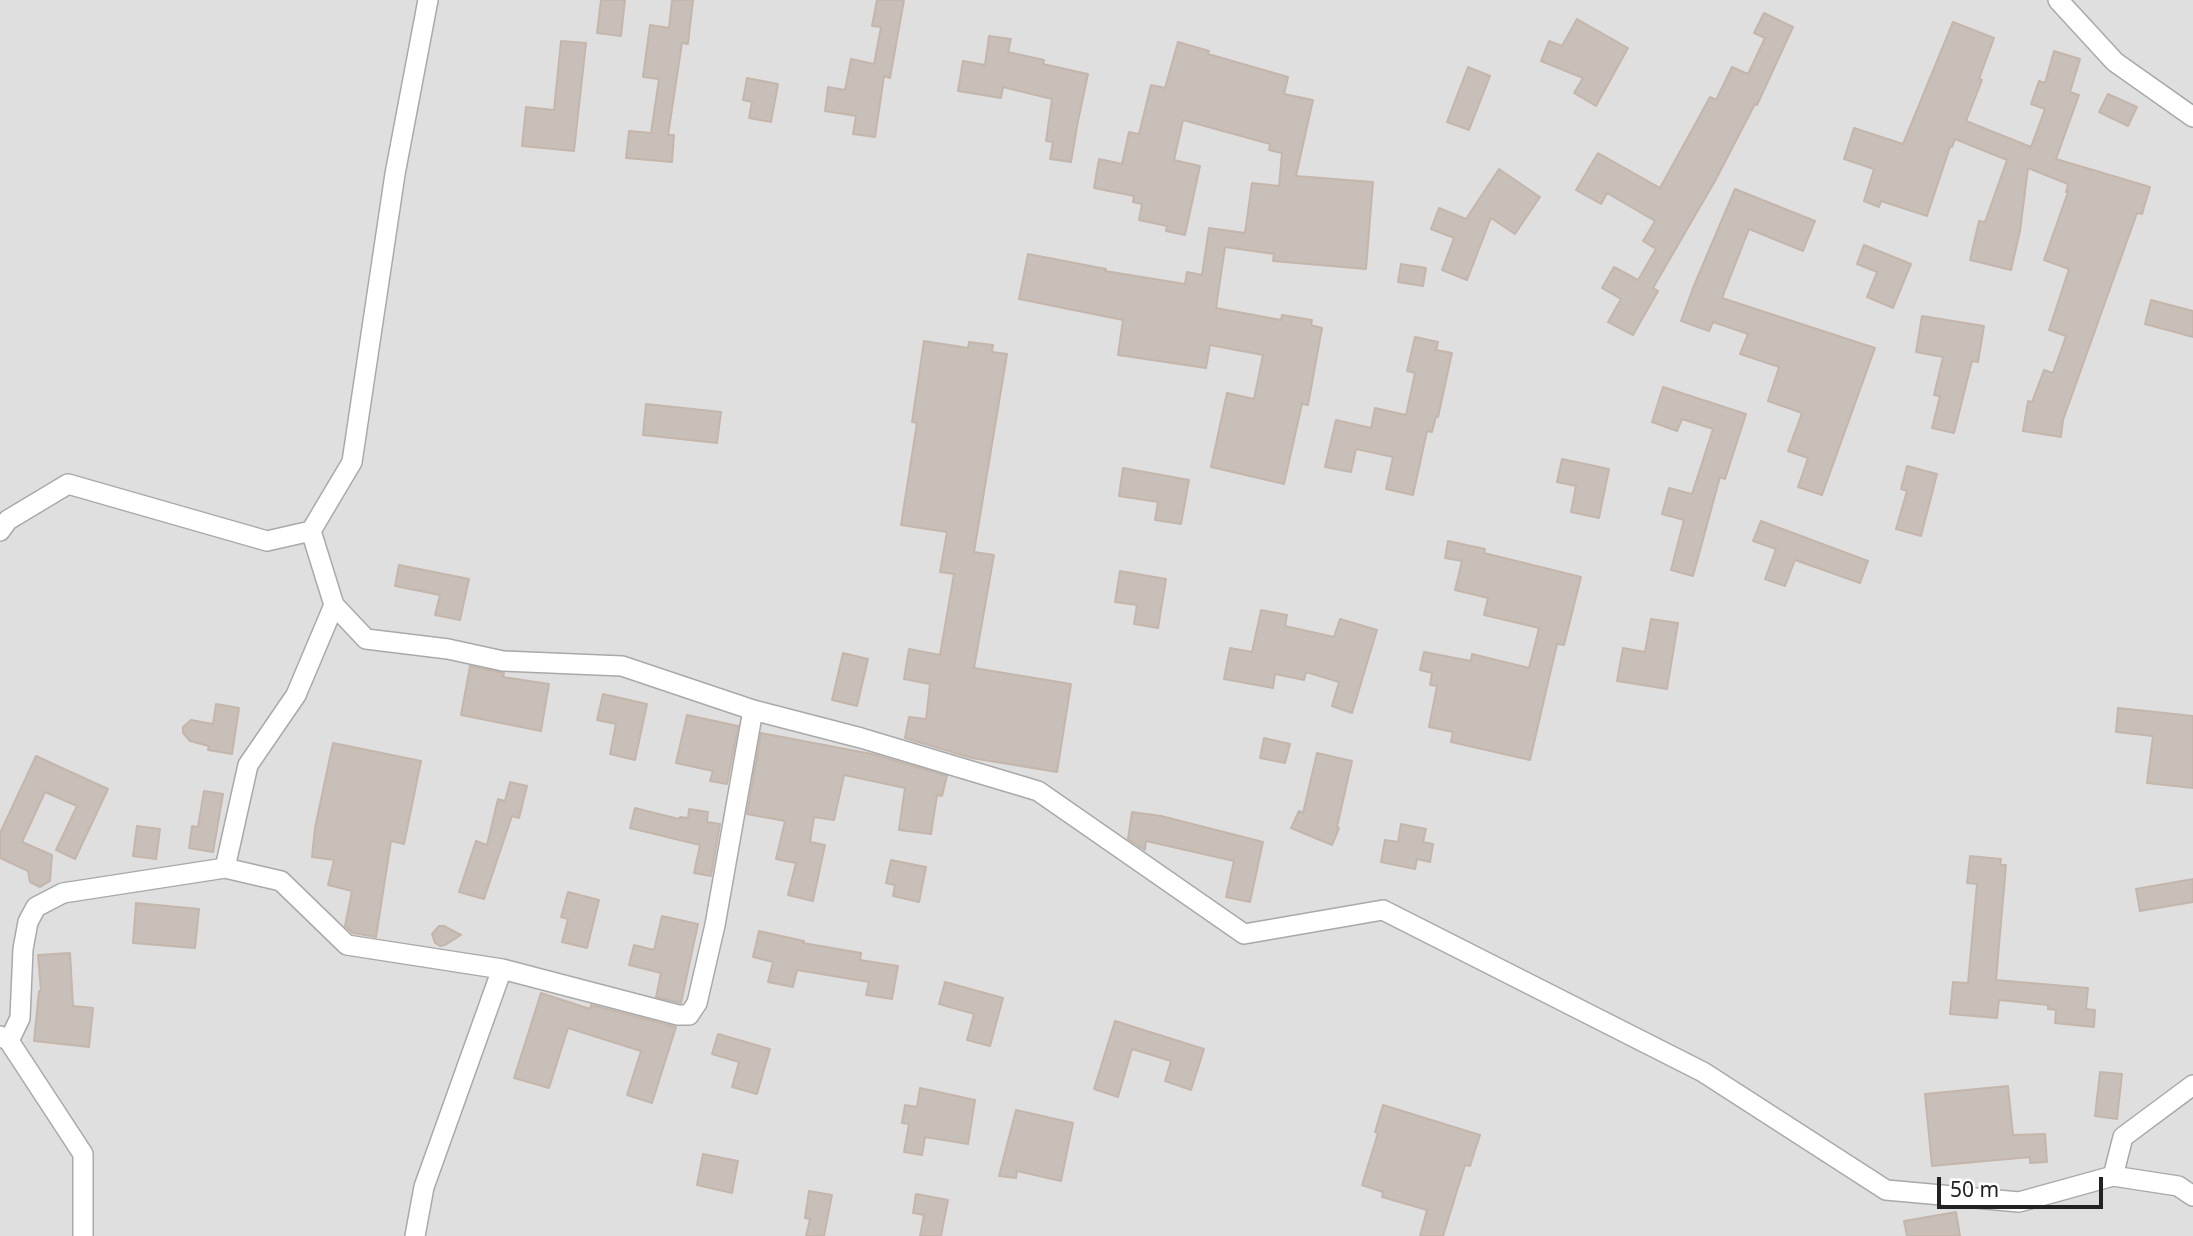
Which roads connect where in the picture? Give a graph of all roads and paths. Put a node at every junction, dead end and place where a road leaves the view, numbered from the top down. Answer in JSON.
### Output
{"nodes":[{"id":1,"x":428,"y":0,"type":"edge"},
{"id":2,"x":2058,"y":0,"type":"edge"},
{"id":3,"x":2193,"y":117,"type":"edge"},
{"id":4,"x":0,"y":531,"type":"edge"},
{"id":5,"x":311,"y":531,"type":"junction"},
{"id":6,"x":334,"y":605,"type":"junction"},
{"id":7,"x":753,"y":710,"type":"junction"},
{"id":8,"x":225,"y":868,"type":"junction"},
{"id":9,"x":502,"y":970,"type":"junction"},
{"id":10,"x":4,"y":1039,"type":"edge"},
{"id":11,"x":2193,"y":1085,"type":"edge"},
{"id":12,"x":2113,"y":1176,"type":"junction"},
{"id":13,"x":2193,"y":1196,"type":"edge"},
{"id":14,"x":83,"y":1236,"type":"edge"},
{"id":15,"x":415,"y":1236,"type":"edge"}],
"edges":[{"from":1,"to":5,"type":"street"},
{"from":2,"to":3,"type":"street"},
{"from":4,"to":5,"type":"street"},
{"from":5,"to":6,"type":"street"},
{"from":6,"to":7,"type":"street"},
{"from":6,"to":8,"type":"street"},
{"from":7,"to":9,"type":"street"},
{"from":7,"to":12,"type":"street"},
{"from":8,"to":9,"type":"street"},
{"from":8,"to":10,"type":"street"},
{"from":9,"to":15,"type":"street"},
{"from":10,"to":14,"type":"street"},
{"from":11,"to":12,"type":"street"},
{"from":12,"to":13,"type":"street"}]}
